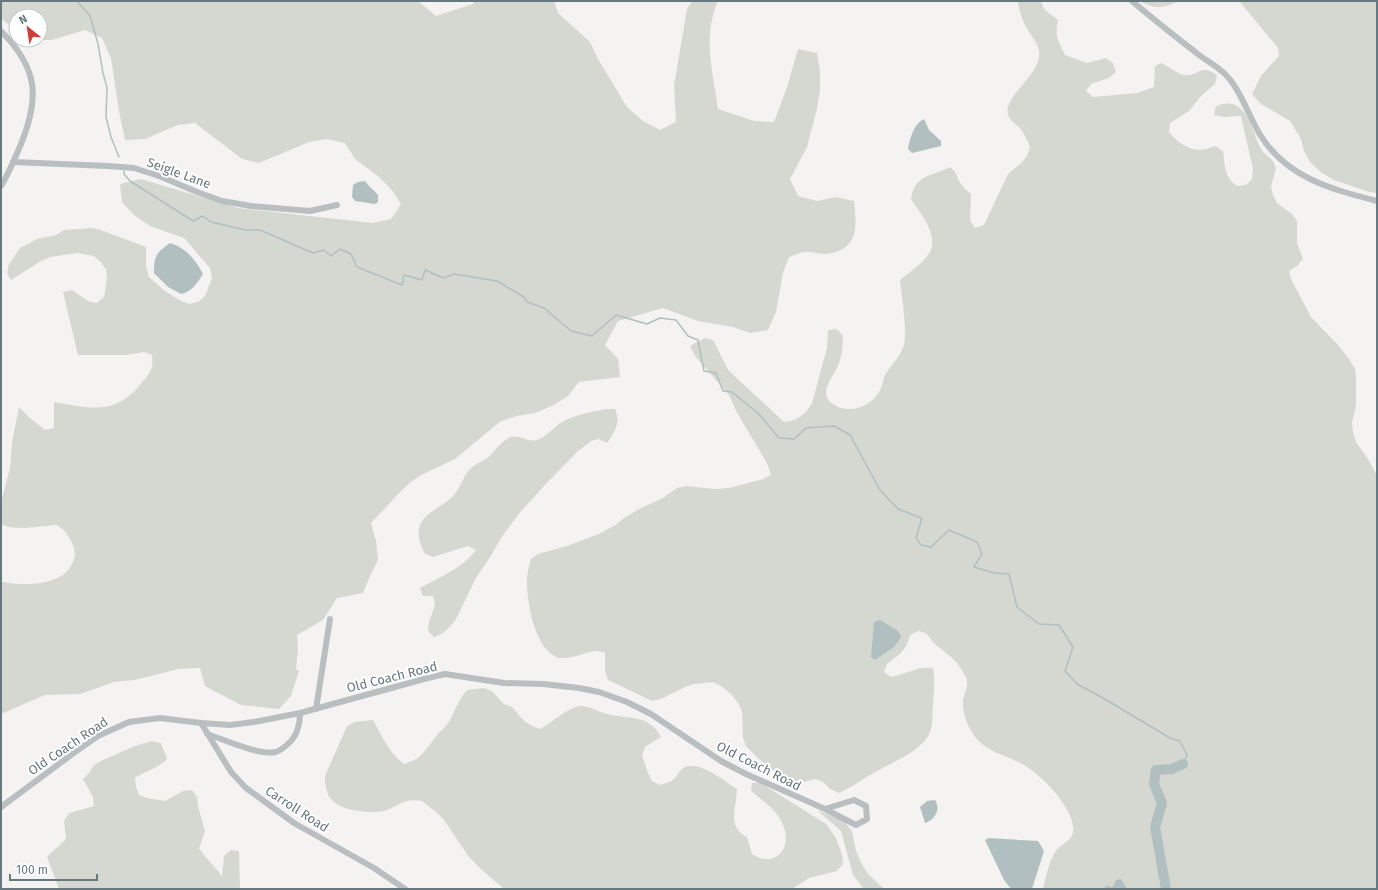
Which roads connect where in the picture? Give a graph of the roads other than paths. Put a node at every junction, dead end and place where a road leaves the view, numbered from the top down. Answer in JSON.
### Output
{"nodes":[{"id":1,"x":1132,"y":1,"type":"edge"},
{"id":2,"x":1,"y":31,"type":"edge"},
{"id":3,"x":13,"y":162,"type":"junction"},
{"id":4,"x":1,"y":186,"type":"edge"},
{"id":5,"x":1377,"y":200,"type":"edge"},
{"id":6,"x":337,"y":205,"type":"dead end"},
{"id":7,"x":330,"y":619,"type":"dead end"},
{"id":8,"x":316,"y":709,"type":"junction"},
{"id":9,"x":300,"y":713,"type":"junction"},
{"id":10,"x":201,"y":723,"type":"junction"},
{"id":11,"x":207,"y":734,"type":"junction"},
{"id":12,"x":1,"y":807,"type":"edge"},
{"id":13,"x":825,"y":809,"type":"junction"},
{"id":14,"x":405,"y":889,"type":"edge"}],
"edges":[{"from":1,"to":5,"type":"street"},
{"from":2,"to":3,"type":"street"},
{"from":3,"to":4,"type":"street"},
{"from":3,"to":6,"type":"street","name":"Seigle Lane"},
{"from":7,"to":8,"type":"street"},
{"from":8,"to":9,"type":"street","name":"Old Coach Road"},
{"from":8,"to":13,"type":"street","name":"Old Coach Road"},
{"from":9,"to":10,"type":"street","name":"Old Coach Road"},
{"from":9,"to":11,"type":"street"},
{"from":10,"to":11,"type":"street","name":"Carroll Road"},
{"from":10,"to":12,"type":"street","name":"Old Coach Road"},
{"from":11,"to":14,"type":"street","name":"Carroll Road"},
{"from":13,"to":13,"type":"street","name":"Old Coach Road"}]}
